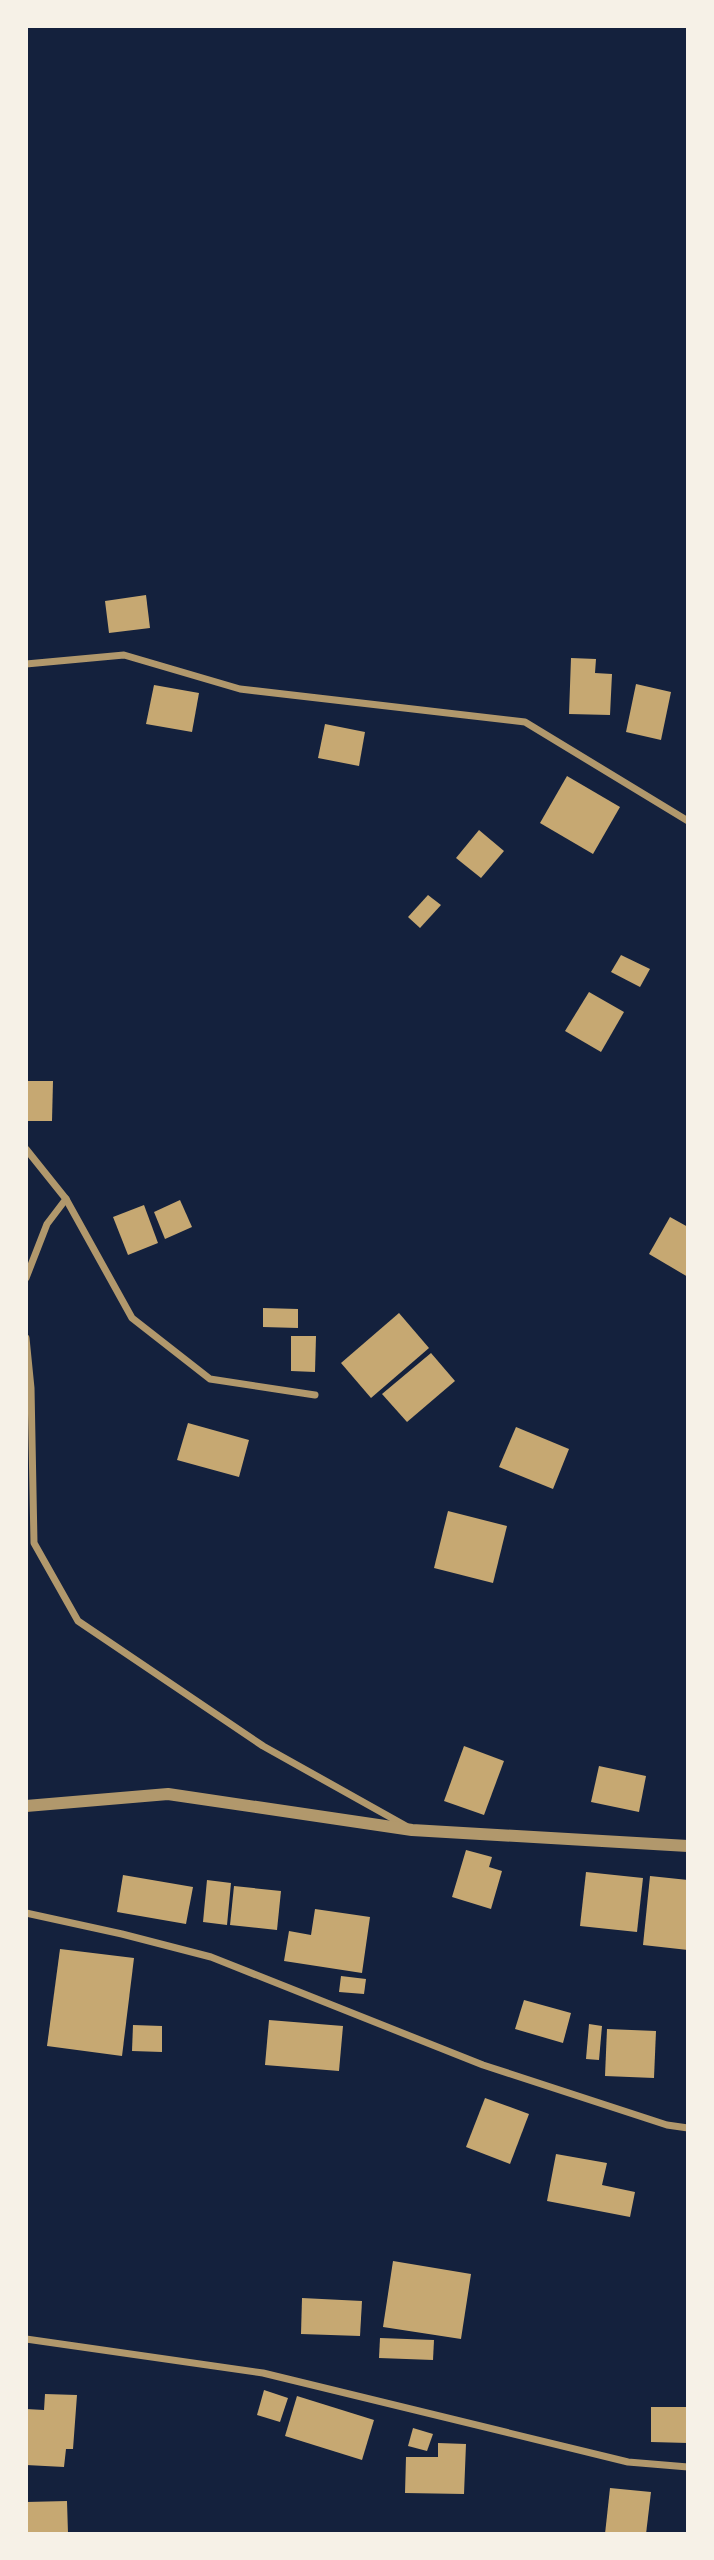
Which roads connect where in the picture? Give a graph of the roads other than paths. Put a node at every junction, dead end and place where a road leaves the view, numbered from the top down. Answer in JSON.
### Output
{"nodes":[{"id":1,"x":26,"y":664,"type":"edge"},
{"id":2,"x":688,"y":821,"type":"edge"},
{"id":3,"x":26,"y":1149,"type":"edge"},
{"id":4,"x":66,"y":1199,"type":"junction"},
{"id":5,"x":26,"y":1278,"type":"edge"},
{"id":6,"x":26,"y":1338,"type":"edge"},
{"id":7,"x":315,"y":1395,"type":"dead end"},
{"id":8,"x":29,"y":1450,"type":"edge"},
{"id":9,"x":26,"y":1806,"type":"edge"},
{"id":10,"x":412,"y":1830,"type":"junction"},
{"id":11,"x":688,"y":1846,"type":"edge"},
{"id":12,"x":26,"y":1913,"type":"edge"},
{"id":13,"x":688,"y":2129,"type":"edge"},
{"id":14,"x":26,"y":2339,"type":"edge"},
{"id":15,"x":688,"y":2467,"type":"edge"}],
"edges":[{"from":1,"to":2,"type":"street"},
{"from":3,"to":4,"type":"street"},
{"from":4,"to":5,"type":"street"},
{"from":4,"to":7,"type":"street"},
{"from":6,"to":8,"type":"street"},
{"from":8,"to":10,"type":"street"},
{"from":9,"to":10,"type":"street"},
{"from":10,"to":11,"type":"street"},
{"from":12,"to":13,"type":"street"},
{"from":14,"to":15,"type":"street"}]}
